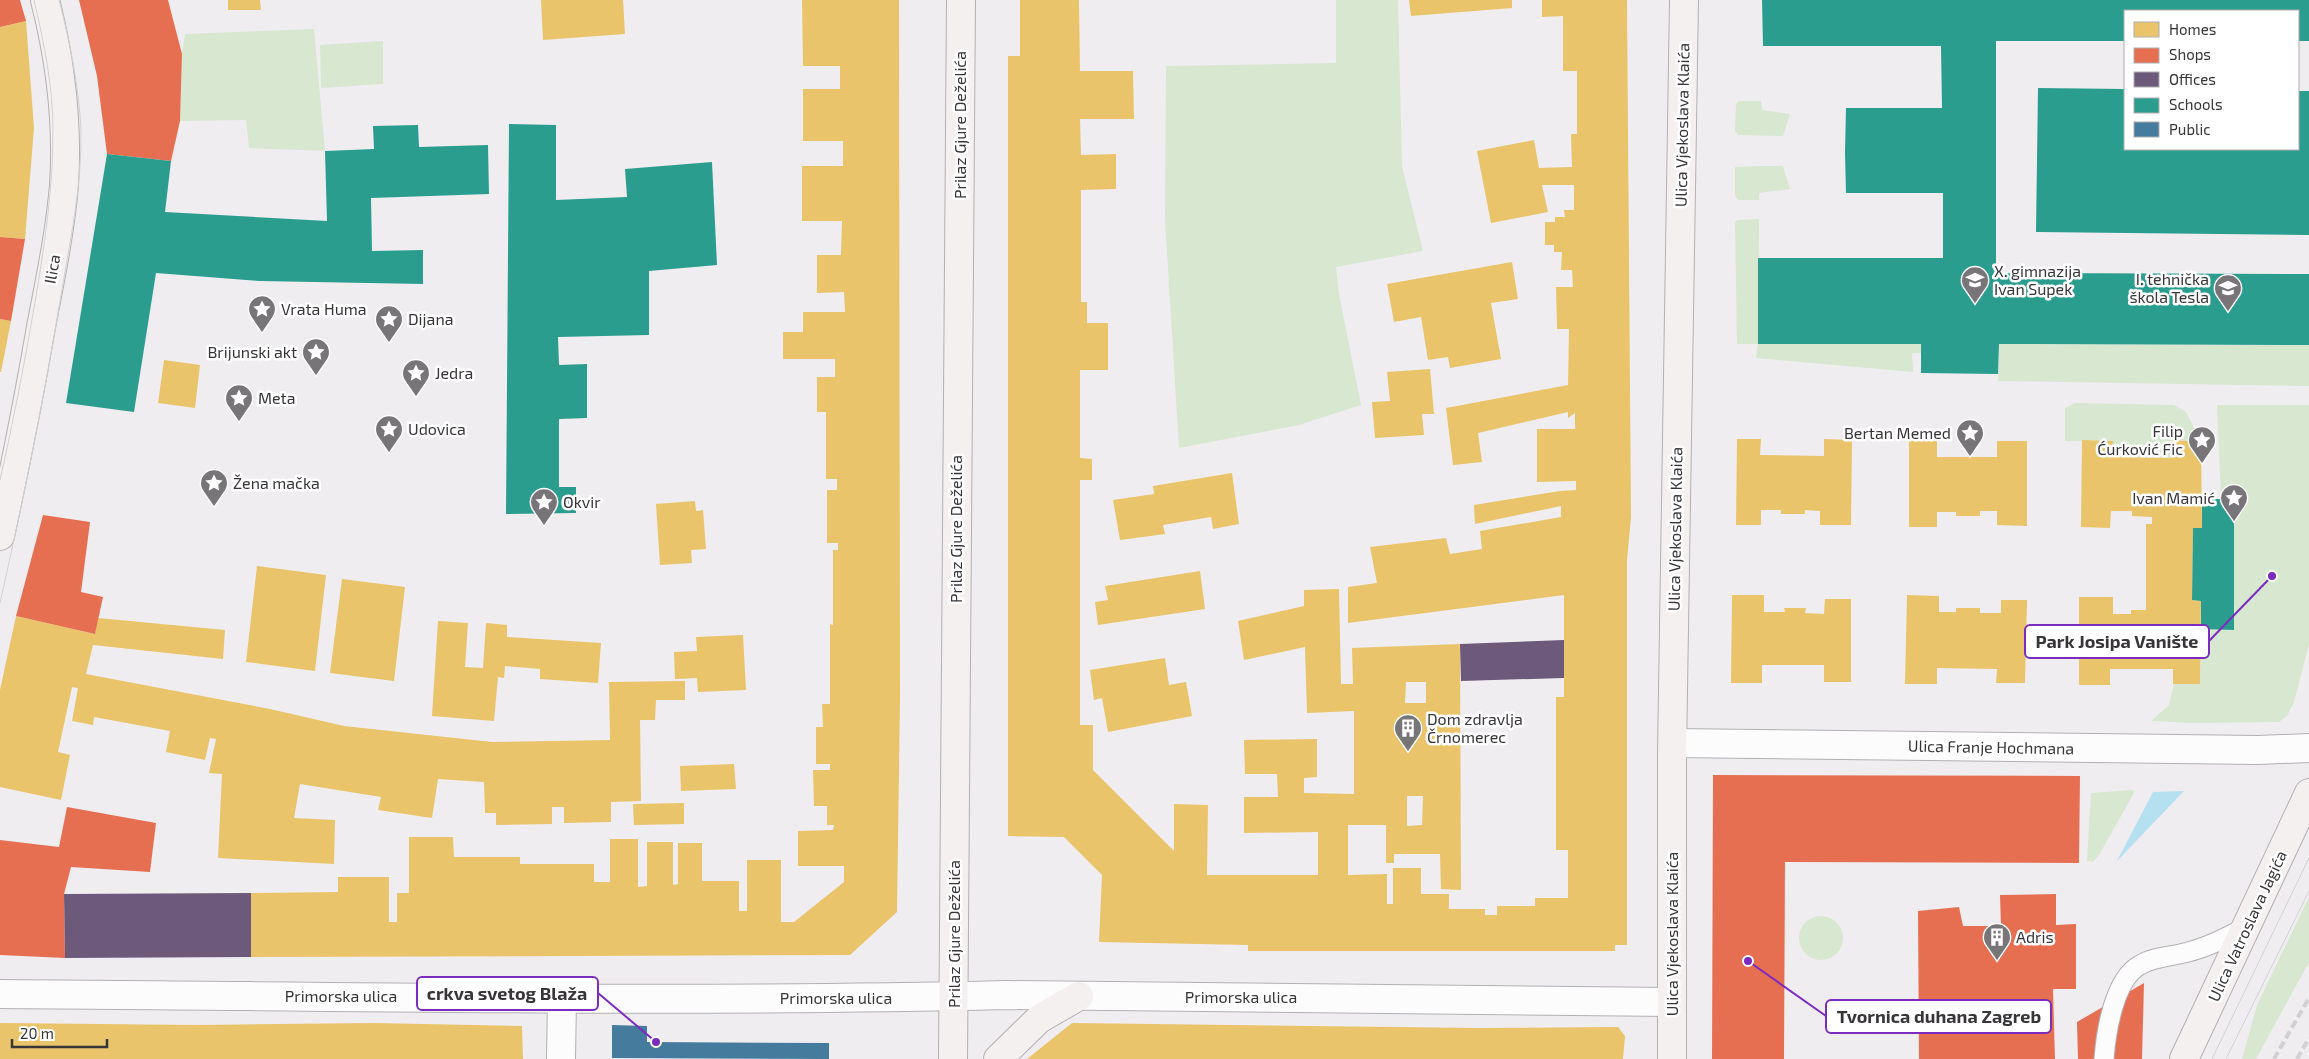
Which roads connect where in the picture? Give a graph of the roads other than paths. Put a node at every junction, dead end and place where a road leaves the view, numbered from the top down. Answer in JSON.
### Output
{"nodes":[{"id":1,"x":45,"y":0,"type":"edge"},
{"id":2,"x":961,"y":0,"type":"edge"},
{"id":3,"x":1684,"y":0,"type":"edge"},
{"id":4,"x":0,"y":536,"type":"edge"},
{"id":5,"x":1672,"y":743,"type":"junction"},
{"id":6,"x":2309,"y":748,"type":"edge"},
{"id":7,"x":2309,"y":793,"type":"edge"},
{"id":8,"x":2244,"y":928,"type":"junction"},
{"id":9,"x":0,"y":994,"type":"edge"},
{"id":10,"x":1079,"y":996,"type":"junction"},
{"id":11,"x":954,"y":997,"type":"junction"},
{"id":12,"x":562,"y":998,"type":"junction"},
{"id":13,"x":1672,"y":1002,"type":"junction"},
{"id":14,"x":561,"y":1059,"type":"edge"},
{"id":15,"x":953,"y":1059,"type":"edge"},
{"id":16,"x":998,"y":1059,"type":"edge"},
{"id":17,"x":1672,"y":1059,"type":"edge"},
{"id":18,"x":2104,"y":1059,"type":"edge"},
{"id":19,"x":2184,"y":1059,"type":"edge"}],
"edges":[{"from":1,"to":4,"type":"main road","name":"Ilica"},
{"from":2,"to":11,"type":"main road","name":"Prilaz Gjure Deželića"},
{"from":3,"to":5,"type":"main road","name":"Ulica Vjekoslava Klaića"},
{"from":5,"to":6,"type":"street","name":"Ulica Franje Hochmana"},
{"from":5,"to":13,"type":"main road","name":"Ulica Vjekoslava Klaića"},
{"from":7,"to":8,"type":"main road","name":"Ulica Vatroslava Jagića"},
{"from":8,"to":18,"type":"lane"},
{"from":8,"to":19,"type":"main road","name":"Ulica Vatroslava Jagića"},
{"from":9,"to":12,"type":"street","name":"Primorska ulica"},
{"from":10,"to":11,"type":"street","name":"Primorska ulica"},
{"from":10,"to":13,"type":"street","name":"Primorska ulica"},
{"from":10,"to":16,"type":"main road"},
{"from":11,"to":12,"type":"street","name":"Primorska ulica"},
{"from":11,"to":15,"type":"main road","name":"Prilaz Gjure Deželića"},
{"from":12,"to":14,"type":"street"},
{"from":13,"to":17,"type":"main road","name":"Ulica Vjekoslava Klaića"}]}
